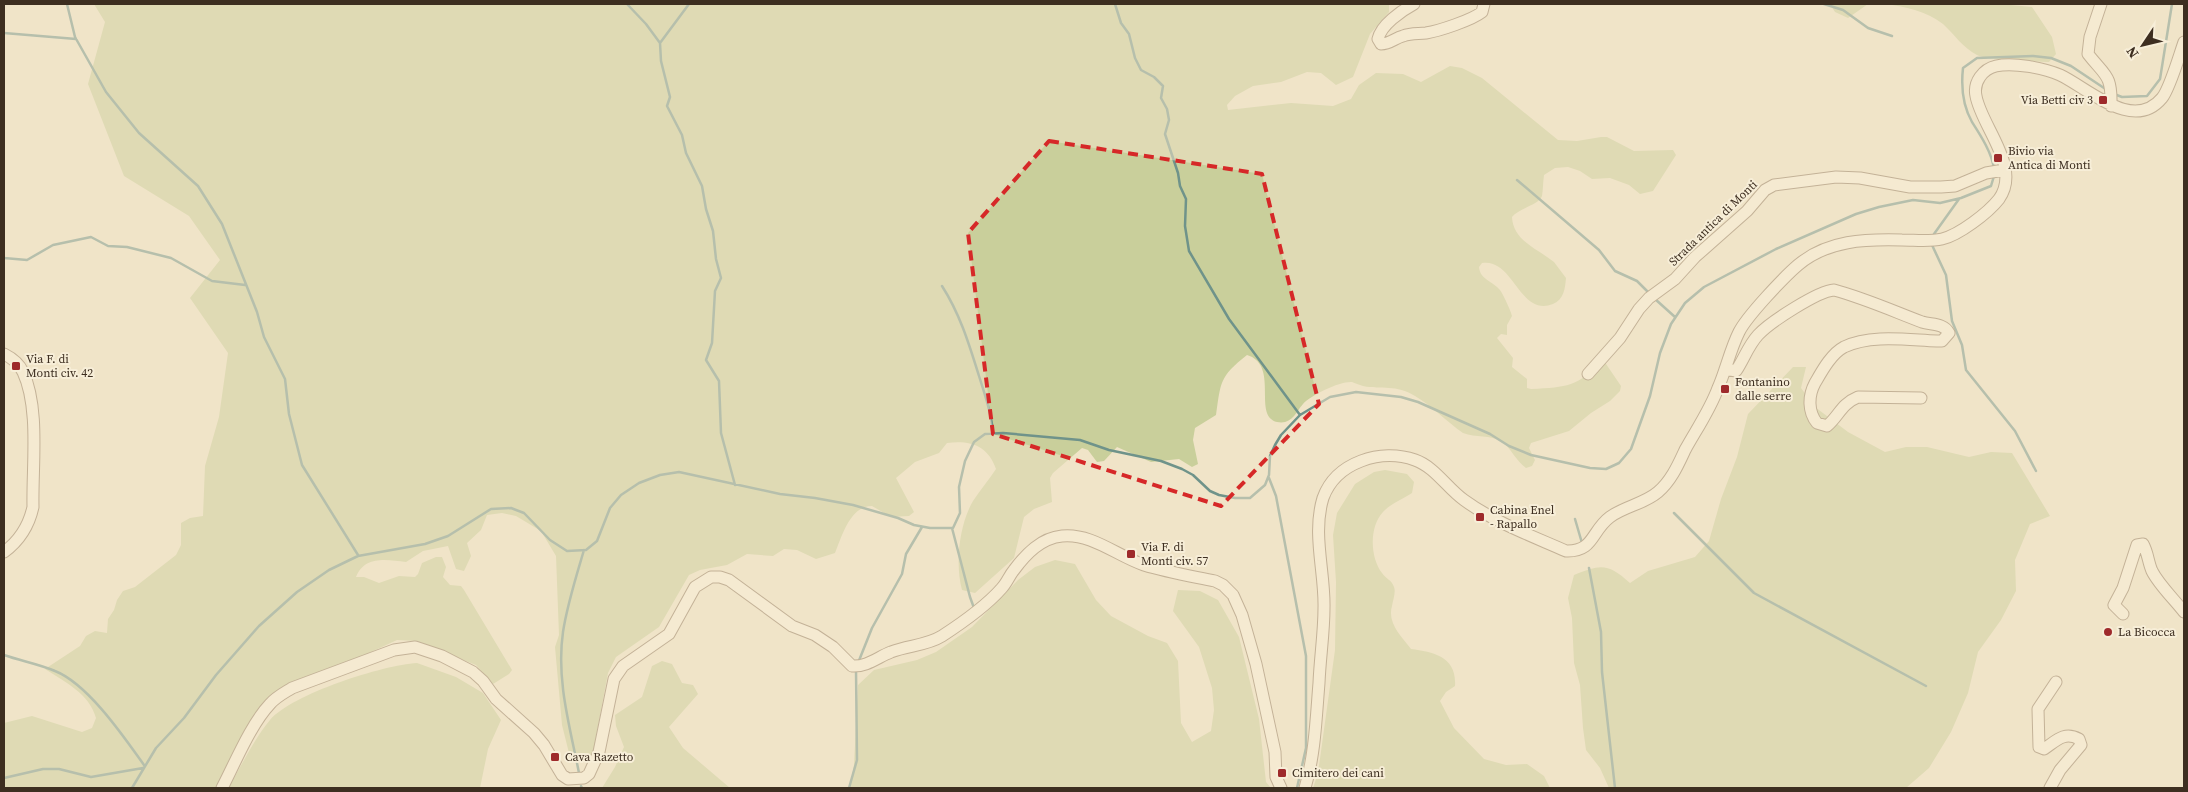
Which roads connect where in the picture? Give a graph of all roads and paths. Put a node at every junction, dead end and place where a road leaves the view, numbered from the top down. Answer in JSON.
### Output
{"nodes":[{"id":1,"x":1414,"y":4,"type":"edge"},
{"id":2,"x":1484,"y":4,"type":"edge"},
{"id":3,"x":2101,"y":4,"type":"edge"},
{"id":4,"x":2184,"y":42,"type":"edge"},
{"id":5,"x":2111,"y":103,"type":"junction"},
{"id":6,"x":2002,"y":170,"type":"junction"},
{"id":7,"x":4,"y":354,"type":"edge"},
{"id":8,"x":1725,"y":369,"type":"junction"},
{"id":9,"x":1588,"y":374,"type":"dead end"},
{"id":10,"x":1921,"y":398,"type":"dead end"},
{"id":11,"x":4,"y":552,"type":"edge"},
{"id":12,"x":2184,"y":612,"type":"edge"},
{"id":13,"x":2123,"y":614,"type":"dead end"},
{"id":14,"x":2056,"y":682,"type":"dead end"},
{"id":15,"x":222,"y":788,"type":"edge"},
{"id":16,"x":1281,"y":788,"type":"edge"},
{"id":17,"x":1305,"y":788,"type":"edge"},
{"id":18,"x":2050,"y":788,"type":"edge"}],
"edges":[{"from":1,"to":2,"type":"street"},
{"from":3,"to":5,"type":"street"},
{"from":4,"to":5,"type":"street"},
{"from":5,"to":6,"type":"street"},
{"from":6,"to":8,"type":"street"},
{"from":6,"to":9,"type":"street","name":"Strada antica di Monti"},
{"from":7,"to":11,"type":"street"},
{"from":8,"to":10,"type":"street"},
{"from":8,"to":17,"type":"street"},
{"from":12,"to":13,"type":"street"},
{"from":14,"to":18,"type":"street"},
{"from":15,"to":16,"type":"street"}]}
